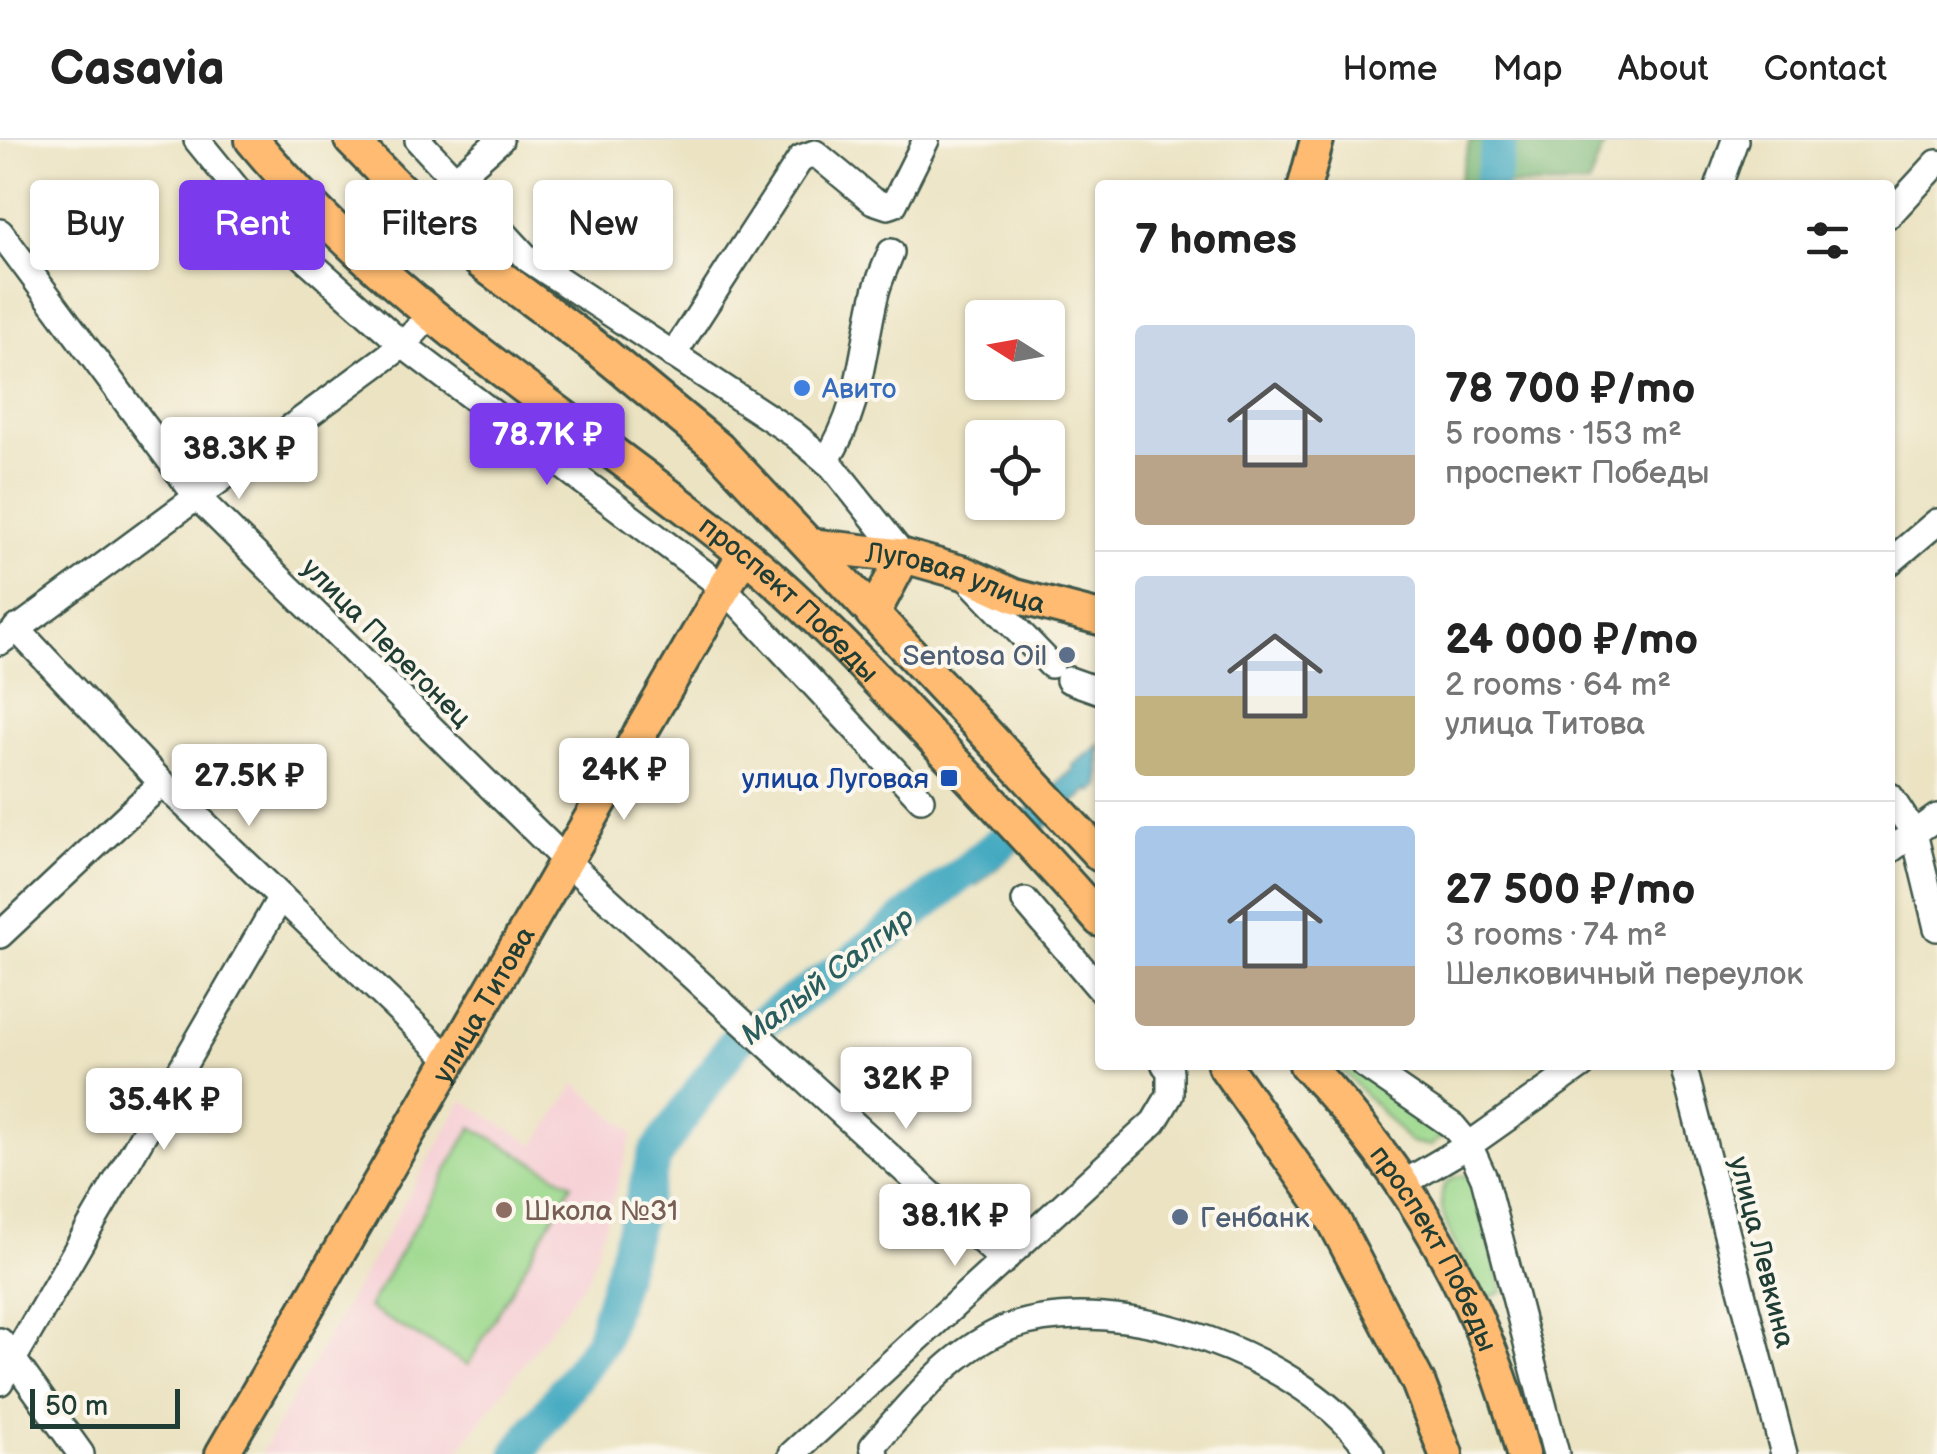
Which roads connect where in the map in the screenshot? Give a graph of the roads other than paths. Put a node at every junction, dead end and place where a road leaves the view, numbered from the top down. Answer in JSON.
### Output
{"nodes":[{"id":1,"x":196,"y":140,"type":"edge"},
{"id":2,"x":252,"y":140,"type":"edge"},
{"id":3,"x":350,"y":140,"type":"edge"},
{"id":4,"x":418,"y":140,"type":"edge"},
{"id":5,"x":500,"y":140,"type":"edge"},
{"id":6,"x":926,"y":140,"type":"edge"},
{"id":7,"x":1317,"y":140,"type":"edge"},
{"id":8,"x":1734,"y":140,"type":"edge"},
{"id":9,"x":1937,"y":163,"type":"edge"},
{"id":10,"x":456,"y":179,"type":"junction"},
{"id":11,"x":1306,"y":180,"type":"edge"},
{"id":12,"x":1721,"y":180,"type":"edge"},
{"id":13,"x":1895,"y":209,"type":"edge"},
{"id":14,"x":0,"y":232,"type":"edge"},
{"id":15,"x":891,"y":252,"type":"dead end"},
{"id":16,"x":431,"y":314,"type":"junction"},
{"id":17,"x":403,"y":345,"type":"junction"},
{"id":18,"x":673,"y":355,"type":"junction"},
{"id":19,"x":826,"y":461,"type":"junction"},
{"id":20,"x":198,"y":498,"type":"junction"},
{"id":21,"x":1937,"y":522,"type":"edge"},
{"id":22,"x":810,"y":545,"type":"junction"},
{"id":23,"x":744,"y":554,"type":"junction"},
{"id":24,"x":904,"y":556,"type":"junction"},
{"id":25,"x":1895,"y":558,"type":"edge"},
{"id":26,"x":964,"y":574,"type":"junction"},
{"id":27,"x":724,"y":588,"type":"junction"},
{"id":28,"x":873,"y":614,"type":"junction"},
{"id":29,"x":1095,"y":617,"type":"edge"},
{"id":30,"x":8,"y":635,"type":"edge"},
{"id":31,"x":1095,"y":688,"type":"edge"},
{"id":32,"x":162,"y":783,"type":"junction"},
{"id":33,"x":921,"y":799,"type":"dead end"},
{"id":34,"x":1895,"y":804,"type":"edge"},
{"id":35,"x":1937,"y":817,"type":"edge"},
{"id":36,"x":1914,"y":833,"type":"junction"},
{"id":37,"x":1091,"y":845,"type":"edge"},
{"id":38,"x":1895,"y":846,"type":"edge"},
{"id":39,"x":566,"y":861,"type":"junction"},
{"id":40,"x":281,"y":897,"type":"junction"},
{"id":41,"x":1025,"y":901,"type":"dead end"},
{"id":42,"x":1095,"y":914,"type":"edge"},
{"id":43,"x":1937,"y":928,"type":"edge"},
{"id":44,"x":0,"y":935,"type":"edge"},
{"id":45,"x":1095,"y":983,"type":"edge"},
{"id":46,"x":452,"y":1060,"type":"junction"},
{"id":47,"x":1169,"y":1070,"type":"edge"},
{"id":48,"x":1228,"y":1070,"type":"edge"},
{"id":49,"x":1311,"y":1070,"type":"edge"},
{"id":50,"x":1371,"y":1070,"type":"edge"},
{"id":51,"x":1575,"y":1070,"type":"edge"},
{"id":52,"x":1685,"y":1070,"type":"edge"},
{"id":53,"x":1469,"y":1145,"type":"junction"},
{"id":54,"x":1404,"y":1183,"type":"junction"},
{"id":55,"x":1004,"y":1261,"type":"junction"},
{"id":56,"x":918,"y":1340,"type":"junction"},
{"id":57,"x":4,"y":1361,"type":"edge"},
{"id":58,"x":947,"y":1368,"type":"junction"},
{"id":59,"x":872,"y":1451,"type":"edge"},
{"id":60,"x":81,"y":1454,"type":"edge"},
{"id":61,"x":222,"y":1454,"type":"edge"},
{"id":62,"x":792,"y":1454,"type":"edge"},
{"id":63,"x":1371,"y":1454,"type":"edge"},
{"id":64,"x":1446,"y":1454,"type":"edge"},
{"id":65,"x":1523,"y":1454,"type":"edge"},
{"id":66,"x":1556,"y":1454,"type":"edge"},
{"id":67,"x":1784,"y":1454,"type":"edge"}],
"edges":[{"from":1,"to":17,"type":"street"},
{"from":2,"to":16,"type":"main road","name":"проспект Победы"},
{"from":3,"to":22,"type":"main road","name":"проспект Победы"},
{"from":4,"to":10,"type":"street"},
{"from":5,"to":10,"type":"street"},
{"from":6,"to":18,"type":"street"},
{"from":7,"to":11,"type":"main road"},
{"from":8,"to":12,"type":"street"},
{"from":9,"to":13,"type":"street"},
{"from":10,"to":18,"type":"street"},
{"from":14,"to":20,"type":"street","name":"улица Перегонец"},
{"from":15,"to":19,"type":"street"},
{"from":16,"to":17,"type":"street"},
{"from":16,"to":23,"type":"main road","name":"проспект Победы"},
{"from":17,"to":20,"type":"street"},
{"from":17,"to":27,"type":"street"},
{"from":18,"to":19,"type":"street"},
{"from":19,"to":24,"type":"street"},
{"from":20,"to":30,"type":"street"},
{"from":20,"to":39,"type":"street","name":"улица Перегонец"},
{"from":21,"to":25,"type":"street"},
{"from":22,"to":24,"type":"main road","name":"Луговая улица"},
{"from":22,"to":28,"type":"main road","name":"проспект Победы"},
{"from":23,"to":27,"type":"main road","name":"улица Титова"},
{"from":23,"to":42,"type":"main road","name":"проспект Победы"},
{"from":24,"to":26,"type":"main road","name":"Луговая улица"},
{"from":24,"to":28,"type":"main road"},
{"from":26,"to":29,"type":"main road","name":"Луговая улица"},
{"from":26,"to":31,"type":"street"},
{"from":27,"to":33,"type":"street"},
{"from":27,"to":39,"type":"main road","name":"улица Титова"},
{"from":28,"to":37,"type":"main road","name":"проспект Победы"},
{"from":30,"to":32,"type":"street"},
{"from":32,"to":40,"type":"street"},
{"from":32,"to":44,"type":"street"},
{"from":34,"to":36,"type":"street"},
{"from":35,"to":36,"type":"street"},
{"from":36,"to":38,"type":"street"},
{"from":36,"to":43,"type":"street"},
{"from":39,"to":46,"type":"main road","name":"улица Титова"},
{"from":39,"to":55,"type":"street","name":"улица Перегонец"},
{"from":40,"to":46,"type":"street"},
{"from":40,"to":57,"type":"street"},
{"from":41,"to":45,"type":"street"},
{"from":46,"to":61,"type":"main road","name":"улица Титова"},
{"from":47,"to":55,"type":"street"},
{"from":48,"to":64,"type":"main road"},
{"from":49,"to":54,"type":"main road","name":"проспект Победы"},
{"from":50,"to":53,"type":"street"},
{"from":51,"to":53,"type":"street"},
{"from":52,"to":67,"type":"street","name":"улица Левкина"},
{"from":53,"to":54,"type":"street"},
{"from":53,"to":66,"type":"street"},
{"from":54,"to":65,"type":"main road","name":"проспект Победы"},
{"from":55,"to":56,"type":"street"},
{"from":56,"to":58,"type":"street"},
{"from":56,"to":62,"type":"street"},
{"from":57,"to":60,"type":"street"},
{"from":58,"to":59,"type":"street"},
{"from":58,"to":63,"type":"street"}]}
